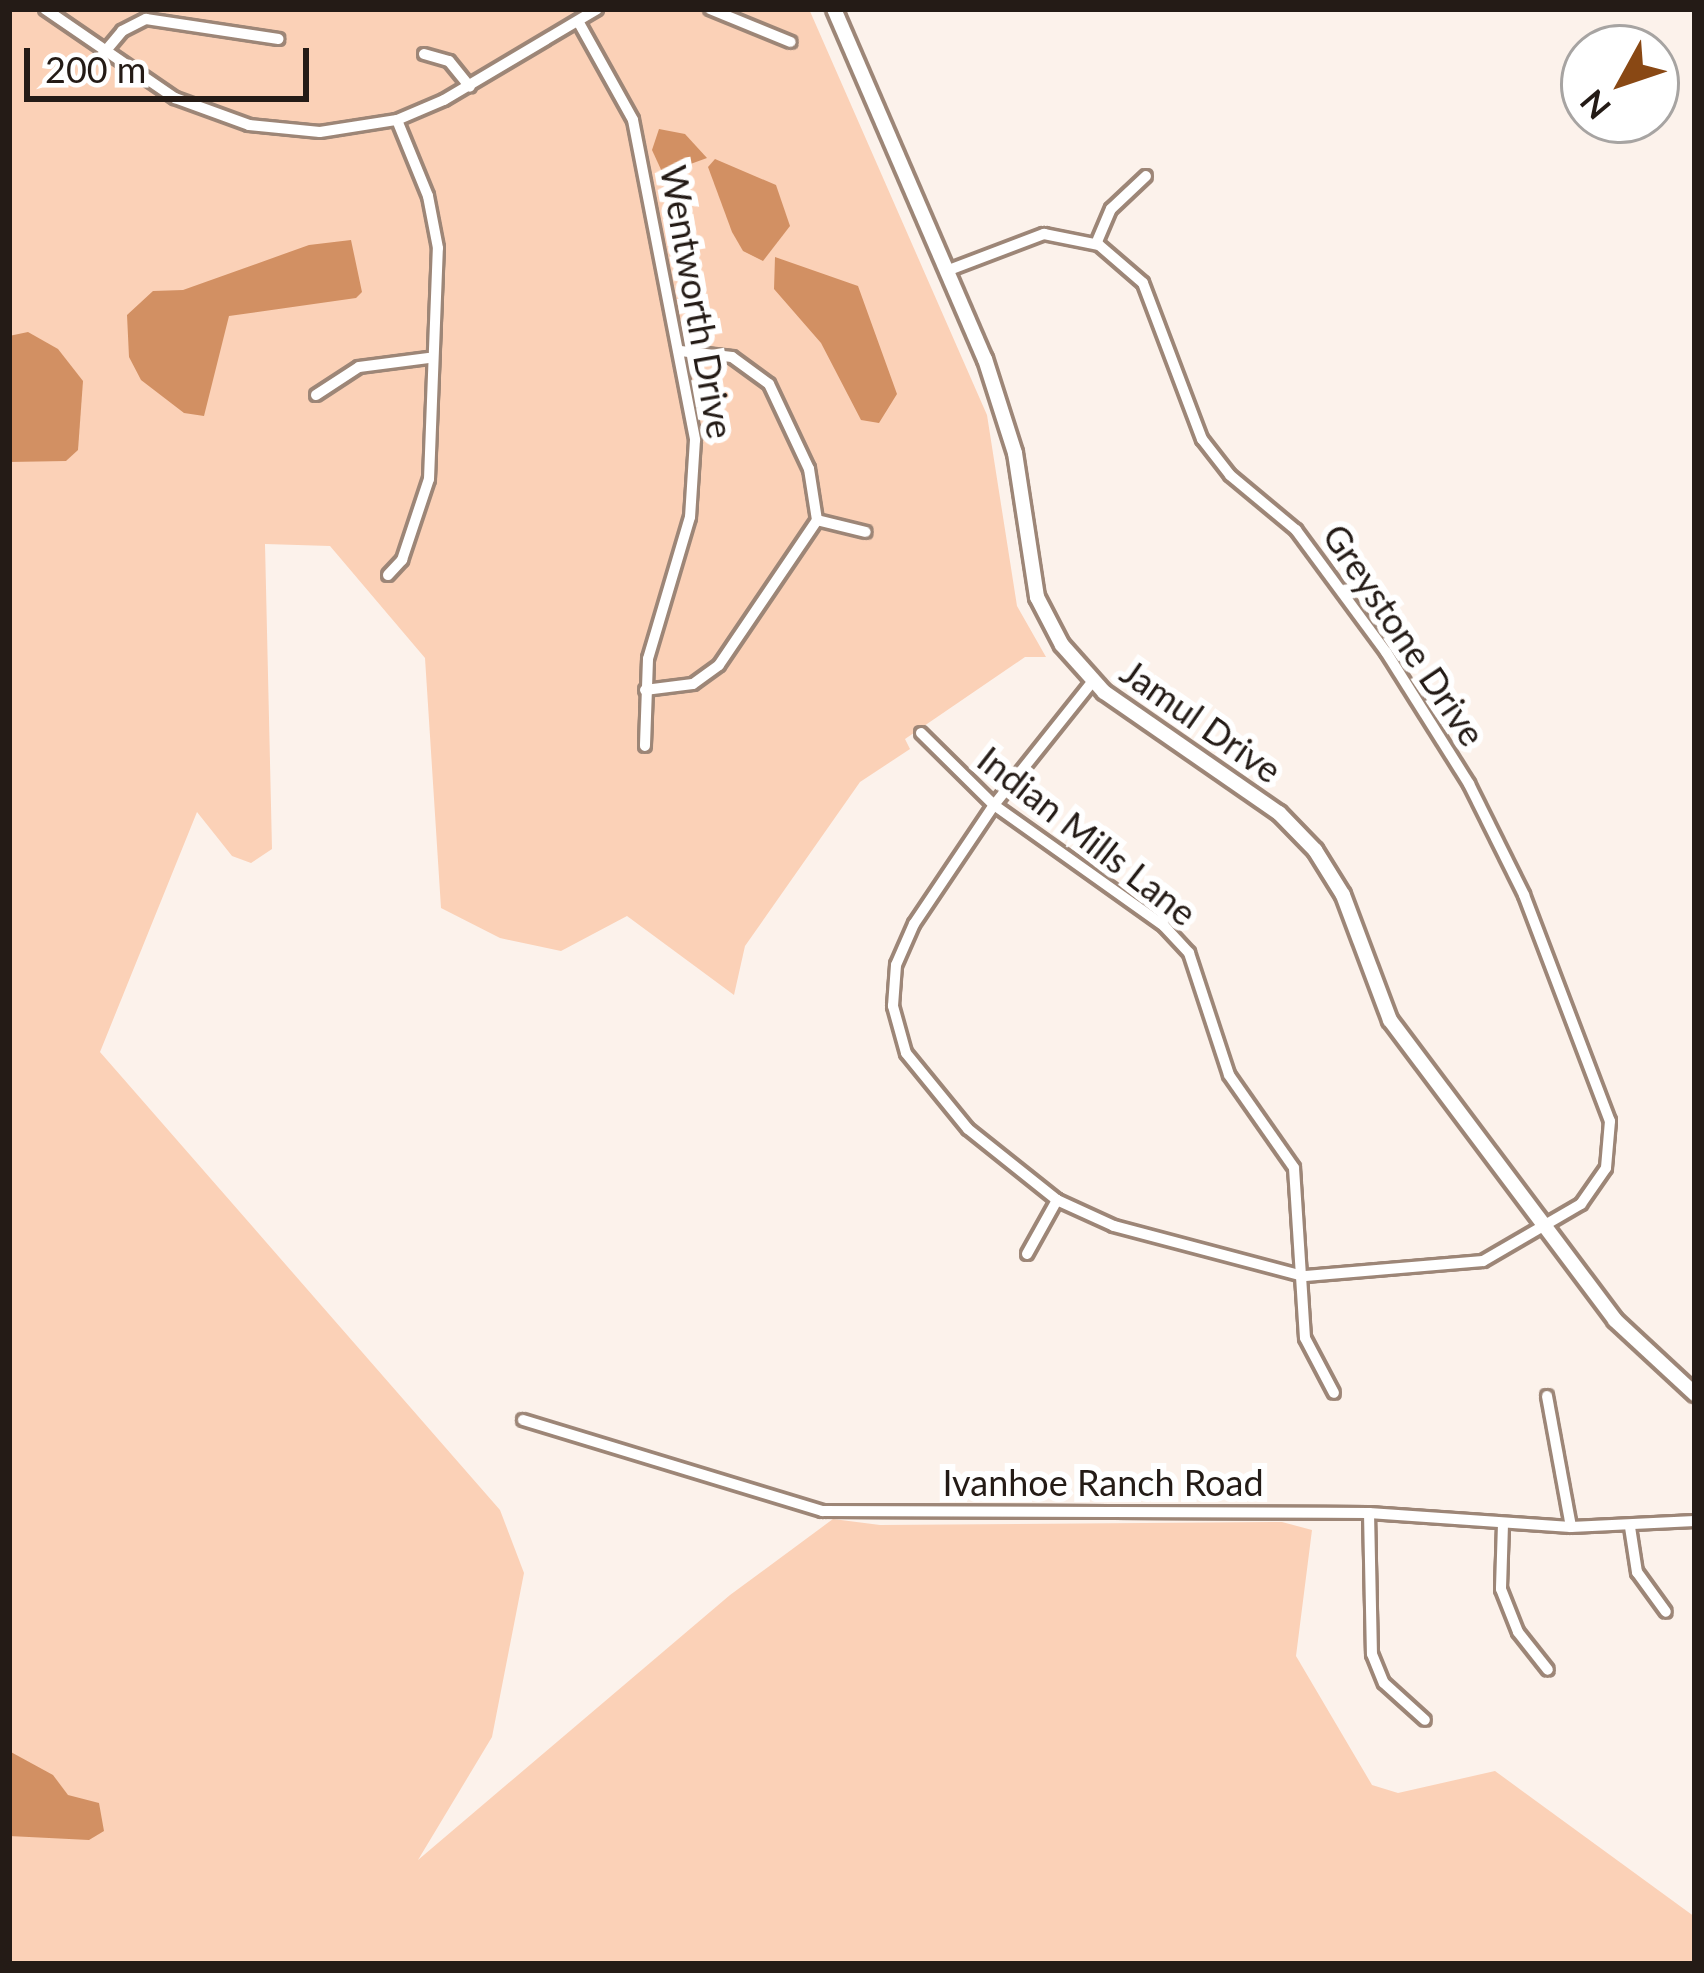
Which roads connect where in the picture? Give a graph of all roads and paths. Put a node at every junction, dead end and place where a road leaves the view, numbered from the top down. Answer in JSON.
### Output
{"nodes":[{"id":1,"x":44,"y":9,"type":"edge"},
{"id":2,"x":596,"y":9,"type":"edge"},
{"id":3,"x":710,"y":9,"type":"edge"},
{"id":4,"x":834,"y":9,"type":"edge"},
{"id":5,"x":578,"y":21,"type":"junction"},
{"id":6,"x":279,"y":39,"type":"dead end"},
{"id":7,"x":791,"y":43,"type":"dead end"},
{"id":8,"x":103,"y":54,"type":"junction"},
{"id":9,"x":424,"y":54,"type":"dead end"},
{"id":10,"x":470,"y":87,"type":"junction"},
{"id":11,"x":398,"y":120,"type":"junction"},
{"id":12,"x":1146,"y":176,"type":"dead end"},
{"id":13,"x":1096,"y":244,"type":"junction"},
{"id":14,"x":949,"y":270,"type":"junction"},
{"id":15,"x":680,"y":351,"type":"junction"},
{"id":16,"x":428,"y":358,"type":"junction"},
{"id":17,"x":316,"y":394,"type":"dead end"},
{"id":18,"x":817,"y":520,"type":"junction"},
{"id":19,"x":866,"y":532,"type":"dead end"},
{"id":20,"x":388,"y":575,"type":"dead end"},
{"id":21,"x":1093,"y":681,"type":"junction"},
{"id":22,"x":645,"y":690,"type":"junction"},
{"id":23,"x":921,"y":733,"type":"dead end"},
{"id":24,"x":645,"y":746,"type":"dead end"},
{"id":25,"x":994,"y":805,"type":"junction"},
{"id":26,"x":1057,"y":1200,"type":"junction"},
{"id":27,"x":1543,"y":1231,"type":"junction"},
{"id":28,"x":1027,"y":1254,"type":"dead end"},
{"id":29,"x":1304,"y":1276,"type":"junction"},
{"id":30,"x":1334,"y":1393,"type":"dead end"},
{"id":31,"x":1695,"y":1394,"type":"edge"},
{"id":32,"x":1547,"y":1396,"type":"dead end"},
{"id":33,"x":523,"y":1420,"type":"dead end"},
{"id":34,"x":1369,"y":1513,"type":"junction"},
{"id":35,"x":1695,"y":1522,"type":"edge"},
{"id":36,"x":1503,"y":1524,"type":"junction"},
{"id":37,"x":1630,"y":1527,"type":"junction"},
{"id":38,"x":1571,"y":1528,"type":"junction"},
{"id":39,"x":1666,"y":1612,"type":"dead end"},
{"id":40,"x":1548,"y":1670,"type":"dead end"},
{"id":41,"x":1425,"y":1720,"type":"dead end"}],
"edges":[{"from":1,"to":8,"type":"street"},
{"from":2,"to":5,"type":"street"},
{"from":3,"to":7,"type":"street"},
{"from":4,"to":14,"type":"street","name":"Jamul Drive"},
{"from":5,"to":10,"type":"street"},
{"from":5,"to":15,"type":"street","name":"Wentworth Drive"},
{"from":6,"to":8,"type":"street"},
{"from":8,"to":11,"type":"street"},
{"from":9,"to":10,"type":"street"},
{"from":10,"to":11,"type":"street"},
{"from":11,"to":16,"type":"street"},
{"from":12,"to":13,"type":"street"},
{"from":13,"to":14,"type":"street"},
{"from":13,"to":27,"type":"street","name":"Greystone Drive"},
{"from":14,"to":21,"type":"street","name":"Jamul Drive"},
{"from":15,"to":18,"type":"street"},
{"from":15,"to":22,"type":"street","name":"Wentworth Drive"},
{"from":16,"to":17,"type":"street"},
{"from":16,"to":20,"type":"street"},
{"from":18,"to":19,"type":"street"},
{"from":18,"to":22,"type":"street"},
{"from":21,"to":25,"type":"street","name":"Greystone Drive"},
{"from":21,"to":27,"type":"street","name":"Jamul Drive"},
{"from":22,"to":24,"type":"street","name":"Wentworth Drive"},
{"from":23,"to":25,"type":"street","name":"Indian Mills Lane"},
{"from":25,"to":26,"type":"street","name":"Greystone Drive"},
{"from":25,"to":29,"type":"street","name":"Indian Mills Lane"},
{"from":26,"to":28,"type":"street"},
{"from":26,"to":29,"type":"street","name":"Greystone Drive"},
{"from":27,"to":29,"type":"street","name":"Greystone Drive"},
{"from":27,"to":31,"type":"street","name":"Jamul Drive"},
{"from":29,"to":30,"type":"street","name":"Indian Mills Lane"},
{"from":32,"to":38,"type":"street"},
{"from":33,"to":34,"type":"street","name":"Ivanhoe Ranch Road"},
{"from":34,"to":36,"type":"street","name":"Ivanhoe Ranch Road"},
{"from":34,"to":41,"type":"street"},
{"from":35,"to":37,"type":"street","name":"Ivanhoe Ranch Road"},
{"from":36,"to":38,"type":"street","name":"Ivanhoe Ranch Road"},
{"from":36,"to":40,"type":"street"},
{"from":37,"to":38,"type":"street","name":"Ivanhoe Ranch Road"},
{"from":37,"to":39,"type":"street"}]}
